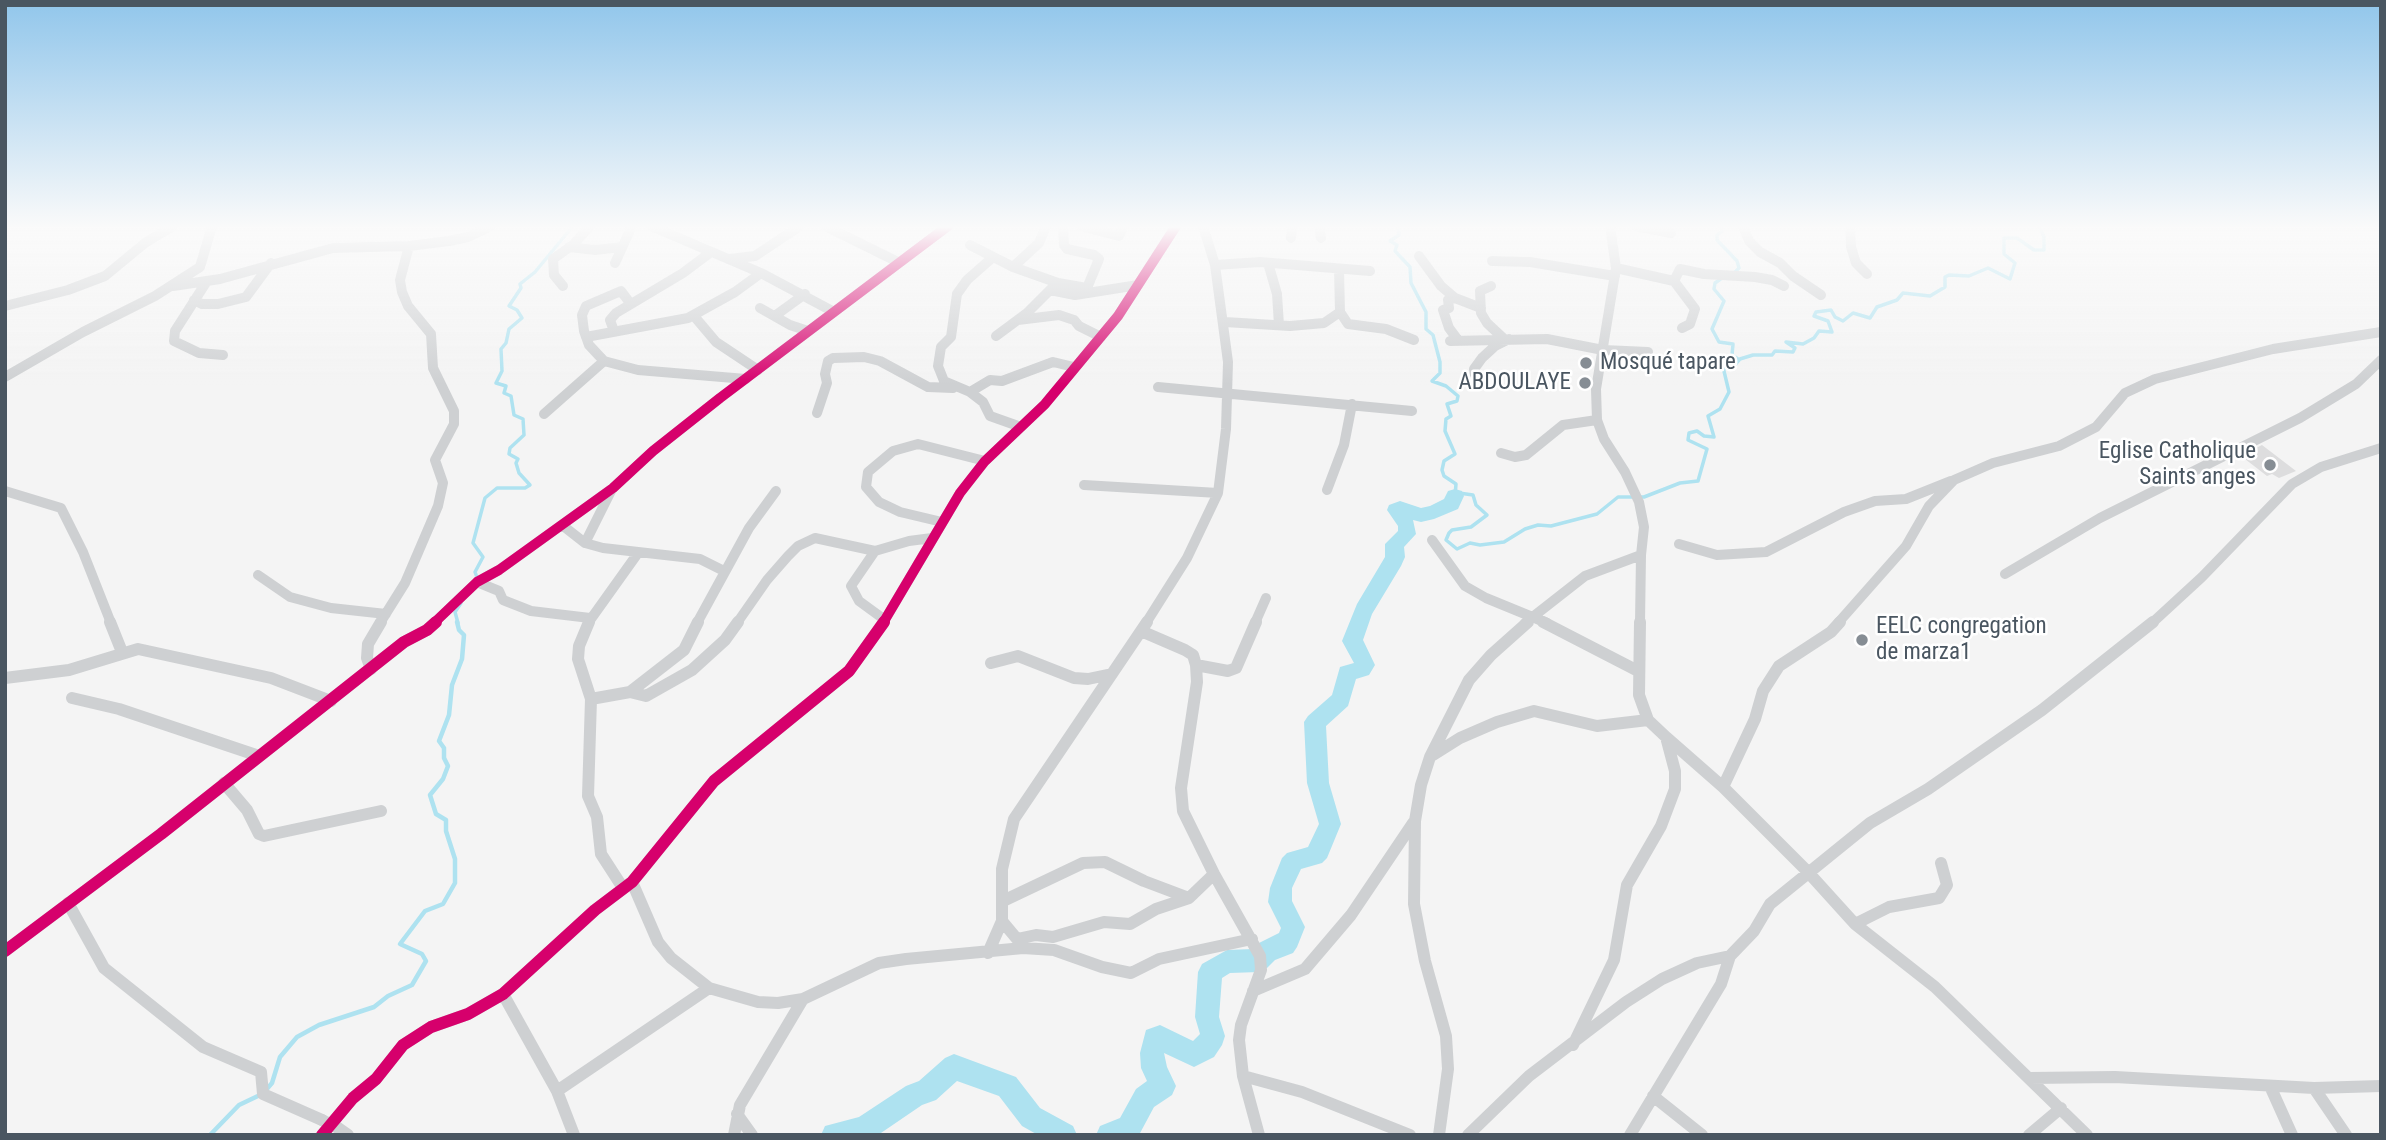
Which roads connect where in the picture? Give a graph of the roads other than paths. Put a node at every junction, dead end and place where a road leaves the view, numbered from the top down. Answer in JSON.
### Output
{"nodes":[{"id":1,"x":96,"y":279,"type":"edge"},
{"id":2,"x":183,"y":279,"type":"edge"},
{"id":3,"x":213,"y":279,"type":"edge"},
{"id":4,"x":259,"y":279,"type":"edge"},
{"id":5,"x":400,"y":279,"type":"edge"},
{"id":6,"x":557,"y":279,"type":"edge"},
{"id":7,"x":673,"y":279,"type":"edge"},
{"id":8,"x":752,"y":279,"type":"edge"},
{"id":9,"x":775,"y":279,"type":"edge"},
{"id":10,"x":876,"y":279,"type":"edge"},
{"id":11,"x":968,"y":279,"type":"edge"},
{"id":12,"x":1050,"y":279,"type":"edge"},
{"id":13,"x":1091,"y":279,"type":"edge"},
{"id":14,"x":1142,"y":279,"type":"edge"},
{"id":15,"x":1217,"y":279,"type":"edge"},
{"id":16,"x":1273,"y":279,"type":"edge"},
{"id":17,"x":1339,"y":279,"type":"edge"},
{"id":18,"x":1436,"y":279,"type":"edge"},
{"id":19,"x":1614,"y":279,"type":"edge"},
{"id":20,"x":1662,"y":279,"type":"edge"},
{"id":21,"x":1769,"y":279,"type":"edge"},
{"id":22,"x":1798,"y":279,"type":"edge"},
{"id":23,"x":207,"y":281,"type":"junction"},
{"id":24,"x":1674,"y":281,"type":"joint"},
{"id":25,"x":1058,"y":282,"type":"junction"},
{"id":26,"x":1138,"y":285,"type":"junction"},
{"id":27,"x":173,"y":286,"type":"junction"},
{"id":28,"x":563,"y":286,"type":"dead end"},
{"id":29,"x":1491,"y":286,"type":"dead end"},
{"id":30,"x":1784,"y":286,"type":"dead end"},
{"id":31,"x":1050,"y":290,"type":"junction"},
{"id":32,"x":805,"y":294,"type":"junction"},
{"id":33,"x":1821,"y":295,"type":"dead end"},
{"id":34,"x":1455,"y":298,"type":"junction"},
{"id":35,"x":194,"y":300,"type":"junction"},
{"id":36,"x":630,"y":303,"type":"junction"},
{"id":37,"x":5,"y":306,"type":"edge"},
{"id":38,"x":760,"y":308,"type":"dead end"},
{"id":39,"x":1481,"y":308,"type":"junction"},
{"id":40,"x":834,"y":312,"type":"junction"},
{"id":41,"x":1340,"y":312,"type":"junction"},
{"id":42,"x":776,"y":315,"type":"junction"},
{"id":43,"x":694,"y":316,"type":"junction"},
{"id":44,"x":1018,"y":320,"type":"junction"},
{"id":45,"x":1225,"y":322,"type":"junction"},
{"id":46,"x":1279,"y":325,"type":"junction"},
{"id":47,"x":1682,"y":328,"type":"dead end"},
{"id":48,"x":614,"y":331,"type":"junction"},
{"id":49,"x":808,"y":331,"type":"junction"},
{"id":50,"x":2381,"y":332,"type":"edge"},
{"id":51,"x":996,"y":336,"type":"dead end"},
{"id":52,"x":586,"y":337,"type":"junction"},
{"id":53,"x":1101,"y":337,"type":"junction"},
{"id":54,"x":1507,"y":338,"type":"junction"},
{"id":55,"x":1414,"y":340,"type":"dead end"},
{"id":56,"x":1603,"y":350,"type":"junction"},
{"id":57,"x":1648,"y":352,"type":"dead end"},
{"id":58,"x":223,"y":355,"type":"dead end"},
{"id":59,"x":2381,"y":360,"type":"edge"},
{"id":60,"x":604,"y":361,"type":"junction"},
{"id":61,"x":1074,"y":366,"type":"junction"},
{"id":62,"x":758,"y":370,"type":"junction"},
{"id":63,"x":1475,"y":374,"type":"dead end"},
{"id":64,"x":5,"y":377,"type":"edge"},
{"id":65,"x":746,"y":379,"type":"junction"},
{"id":66,"x":1158,"y":387,"type":"dead end"},
{"id":67,"x":956,"y":388,"type":"junction"},
{"id":68,"x":970,"y":392,"type":"junction"},
{"id":69,"x":1228,"y":393,"type":"junction"},
{"id":70,"x":1352,"y":404,"type":"junction"},
{"id":71,"x":1412,"y":411,"type":"dead end"},
{"id":72,"x":817,"y":413,"type":"dead end"},
{"id":73,"x":544,"y":414,"type":"dead end"},
{"id":74,"x":1597,"y":420,"type":"junction"},
{"id":75,"x":1021,"y":427,"type":"junction"},
{"id":76,"x":2381,"y":448,"type":"edge"},
{"id":77,"x":1501,"y":453,"type":"dead end"},
{"id":78,"x":985,"y":461,"type":"junction"},
{"id":79,"x":1954,"y":480,"type":"junction"},
{"id":80,"x":1084,"y":485,"type":"dead end"},
{"id":81,"x":613,"y":488,"type":"junction"},
{"id":82,"x":1327,"y":490,"type":"dead end"},
{"id":83,"x":5,"y":491,"type":"edge"},
{"id":84,"x":776,"y":491,"type":"dead end"},
{"id":85,"x":1218,"y":493,"type":"junction"},
{"id":86,"x":942,"y":522,"type":"junction"},
{"id":87,"x":562,"y":525,"type":"junction"},
{"id":88,"x":932,"y":538,"type":"junction"},
{"id":89,"x":1432,"y":540,"type":"dead end"},
{"id":90,"x":585,"y":543,"type":"junction"},
{"id":91,"x":1679,"y":544,"type":"dead end"},
{"id":92,"x":875,"y":551,"type":"junction"},
{"id":93,"x":638,"y":553,"type":"junction"},
{"id":94,"x":1641,"y":555,"type":"junction"},
{"id":95,"x":724,"y":571,"type":"junction"},
{"id":96,"x":2005,"y":573,"type":"dead end"},
{"id":97,"x":258,"y":575,"type":"dead end"},
{"id":98,"x":477,"y":582,"type":"junction"},
{"id":99,"x":1266,"y":598,"type":"dead end"},
{"id":100,"x":386,"y":614,"type":"junction"},
{"id":101,"x":1534,"y":617,"type":"junction"},
{"id":102,"x":590,"y":618,"type":"junction"},
{"id":103,"x":885,"y":620,"type":"junction"},
{"id":104,"x":1141,"y":631,"type":"junction"},
{"id":105,"x":122,"y":652,"type":"junction"},
{"id":106,"x":991,"y":663,"type":"dead end"},
{"id":107,"x":1196,"y":665,"type":"junction"},
{"id":108,"x":371,"y":669,"type":"junction"},
{"id":109,"x":1638,"y":671,"type":"junction"},
{"id":110,"x":1112,"y":674,"type":"junction"},
{"id":111,"x":5,"y":678,"type":"edge"},
{"id":112,"x":630,"y":692,"type":"junction"},
{"id":113,"x":72,"y":698,"type":"dead end"},
{"id":114,"x":591,"y":699,"type":"junction"},
{"id":115,"x":331,"y":701,"type":"junction"},
{"id":116,"x":1648,"y":720,"type":"junction"},
{"id":117,"x":1666,"y":737,"type":"junction"},
{"id":118,"x":259,"y":756,"type":"junction"},
{"id":119,"x":1430,"y":757,"type":"junction"},
{"id":120,"x":224,"y":783,"type":"junction"},
{"id":121,"x":1723,"y":787,"type":"junction"},
{"id":122,"x":381,"y":811,"type":"dead end"},
{"id":123,"x":1415,"y":821,"type":"junction"},
{"id":124,"x":1941,"y":863,"type":"dead end"},
{"id":125,"x":1807,"y":872,"type":"junction"},
{"id":126,"x":1214,"y":874,"type":"junction"},
{"id":127,"x":628,"y":885,"type":"junction"},
{"id":128,"x":1189,"y":898,"type":"junction"},
{"id":129,"x":1003,"y":901,"type":"junction"},
{"id":130,"x":68,"y":903,"type":"junction"},
{"id":131,"x":1002,"y":921,"type":"junction"},
{"id":132,"x":1855,"y":924,"type":"junction"},
{"id":133,"x":1252,"y":939,"type":"junction"},
{"id":134,"x":5,"y":951,"type":"edge"},
{"id":135,"x":988,"y":953,"type":"junction"},
{"id":136,"x":1730,"y":956,"type":"junction"},
{"id":137,"x":709,"y":988,"type":"junction"},
{"id":138,"x":1253,"y":991,"type":"junction"},
{"id":139,"x":503,"y":993,"type":"junction"},
{"id":140,"x":803,"y":999,"type":"junction"},
{"id":141,"x":1573,"y":1045,"type":"junction"},
{"id":142,"x":1243,"y":1076,"type":"junction"},
{"id":143,"x":2030,"y":1078,"type":"junction"},
{"id":144,"x":2270,"y":1086,"type":"junction"},
{"id":145,"x":2381,"y":1086,"type":"edge"},
{"id":146,"x":2314,"y":1088,"type":"junction"},
{"id":147,"x":557,"y":1091,"type":"junction"},
{"id":148,"x":1653,"y":1096,"type":"junction"},
{"id":149,"x":2061,"y":1108,"type":"junction"},
{"id":150,"x":737,"y":1114,"type":"junction"},
{"id":151,"x":322,"y":1128,"type":"edge"},
{"id":152,"x":343,"y":1131,"type":"edge"},
{"id":153,"x":574,"y":1135,"type":"edge"},
{"id":154,"x":734,"y":1135,"type":"edge"},
{"id":155,"x":752,"y":1135,"type":"edge"},
{"id":156,"x":1259,"y":1135,"type":"edge"},
{"id":157,"x":1410,"y":1135,"type":"edge"},
{"id":158,"x":1439,"y":1135,"type":"edge"},
{"id":159,"x":1468,"y":1135,"type":"edge"},
{"id":160,"x":1630,"y":1135,"type":"edge"},
{"id":161,"x":1702,"y":1135,"type":"edge"},
{"id":162,"x":2029,"y":1135,"type":"edge"},
{"id":163,"x":2087,"y":1135,"type":"edge"},
{"id":164,"x":2292,"y":1135,"type":"edge"},
{"id":165,"x":2346,"y":1135,"type":"edge"}],
"edges":[{"from":1,"to":37,"type":"street"},
{"from":2,"to":27,"type":"street"},
{"from":3,"to":23,"type":"street"},
{"from":4,"to":35,"type":"street"},
{"from":5,"to":100,"type":"street"},
{"from":6,"to":28,"type":"street"},
{"from":7,"to":36,"type":"street"},
{"from":8,"to":43,"type":"street"},
{"from":9,"to":32,"type":"street"},
{"from":10,"to":40,"type":"street"},
{"from":11,"to":67,"type":"street"},
{"from":12,"to":25,"type":"street"},
{"from":13,"to":25,"type":"street"},
{"from":14,"to":26,"type":"street"},
{"from":15,"to":45,"type":"street"},
{"from":16,"to":46,"type":"street"},
{"from":17,"to":41,"type":"street"},
{"from":18,"to":34,"type":"street"},
{"from":19,"to":56,"type":"street"},
{"from":20,"to":24,"type":"street"},
{"from":21,"to":30,"type":"street"},
{"from":22,"to":33,"type":"street"},
{"from":23,"to":27,"type":"street"},
{"from":23,"to":35,"type":"street"},
{"from":24,"to":47,"type":"street"},
{"from":25,"to":31,"type":"street"},
{"from":26,"to":31,"type":"street"},
{"from":26,"to":53,"type":"street"},
{"from":27,"to":64,"type":"street"},
{"from":29,"to":39,"type":"street"},
{"from":31,"to":44,"type":"street"},
{"from":32,"to":40,"type":"street"},
{"from":32,"to":42,"type":"street"},
{"from":34,"to":39,"type":"street"},
{"from":34,"to":54,"type":"street"},
{"from":35,"to":58,"type":"street"},
{"from":36,"to":48,"type":"street"},
{"from":36,"to":52,"type":"street"},
{"from":38,"to":42,"type":"street"},
{"from":39,"to":54,"type":"street"},
{"from":40,"to":49,"type":"street"},
{"from":41,"to":46,"type":"street"},
{"from":41,"to":55,"type":"street"},
{"from":42,"to":49,"type":"street"},
{"from":43,"to":48,"type":"street"},
{"from":43,"to":62,"type":"street"},
{"from":44,"to":51,"type":"street"},
{"from":44,"to":53,"type":"street"},
{"from":45,"to":46,"type":"street"},
{"from":45,"to":69,"type":"street"},
{"from":48,"to":52,"type":"street"},
{"from":49,"to":62,"type":"street"},
{"from":50,"to":79,"type":"street"},
{"from":52,"to":60,"type":"street"},
{"from":53,"to":61,"type":"street"},
{"from":54,"to":56,"type":"street"},
{"from":54,"to":63,"type":"street"},
{"from":56,"to":57,"type":"street"},
{"from":56,"to":74,"type":"street"},
{"from":59,"to":96,"type":"street"},
{"from":60,"to":65,"type":"street"},
{"from":60,"to":73,"type":"street"},
{"from":61,"to":68,"type":"street"},
{"from":61,"to":75,"type":"street"},
{"from":62,"to":65,"type":"street"},
{"from":65,"to":81,"type":"street"},
{"from":66,"to":69,"type":"street"},
{"from":67,"to":68,"type":"street"},
{"from":67,"to":72,"type":"street"},
{"from":68,"to":75,"type":"street"},
{"from":69,"to":70,"type":"street"},
{"from":69,"to":85,"type":"street"},
{"from":70,"to":71,"type":"street"},
{"from":70,"to":82,"type":"street"},
{"from":74,"to":77,"type":"street"},
{"from":74,"to":94,"type":"street"},
{"from":75,"to":78,"type":"street"},
{"from":76,"to":125,"type":"street"},
{"from":78,"to":86,"type":"street"},
{"from":78,"to":86,"type":"street"},
{"from":79,"to":91,"type":"street"},
{"from":79,"to":121,"type":"street"},
{"from":80,"to":85,"type":"street"},
{"from":81,"to":87,"type":"street"},
{"from":81,"to":90,"type":"street"},
{"from":83,"to":105,"type":"street"},
{"from":84,"to":95,"type":"street"},
{"from":85,"to":104,"type":"street"},
{"from":86,"to":88,"type":"street"},
{"from":87,"to":90,"type":"street"},
{"from":87,"to":98,"type":"street"},
{"from":88,"to":92,"type":"street"},
{"from":88,"to":103,"type":"street"},
{"from":89,"to":101,"type":"street"},
{"from":90,"to":93,"type":"street"},
{"from":92,"to":103,"type":"street"},
{"from":92,"to":112,"type":"street"},
{"from":93,"to":95,"type":"street"},
{"from":93,"to":102,"type":"street"},
{"from":94,"to":101,"type":"street"},
{"from":94,"to":109,"type":"street"},
{"from":95,"to":112,"type":"street"},
{"from":97,"to":100,"type":"street"},
{"from":98,"to":102,"type":"street"},
{"from":98,"to":108,"type":"street"},
{"from":99,"to":107,"type":"street"},
{"from":100,"to":108,"type":"street"},
{"from":101,"to":109,"type":"street"},
{"from":101,"to":119,"type":"street"},
{"from":102,"to":114,"type":"street"},
{"from":103,"to":127,"type":"street"},
{"from":104,"to":107,"type":"street"},
{"from":104,"to":110,"type":"street"},
{"from":105,"to":111,"type":"street"},
{"from":105,"to":115,"type":"street"},
{"from":106,"to":110,"type":"street"},
{"from":107,"to":126,"type":"street"},
{"from":108,"to":115,"type":"street"},
{"from":109,"to":116,"type":"street"},
{"from":110,"to":129,"type":"street"},
{"from":112,"to":114,"type":"street"},
{"from":113,"to":118,"type":"street"},
{"from":114,"to":127,"type":"street"},
{"from":115,"to":118,"type":"street"},
{"from":116,"to":117,"type":"street"},
{"from":116,"to":119,"type":"street"},
{"from":117,"to":121,"type":"street"},
{"from":117,"to":141,"type":"street"},
{"from":118,"to":120,"type":"street"},
{"from":119,"to":123,"type":"street"},
{"from":120,"to":122,"type":"street"},
{"from":120,"to":130,"type":"street"},
{"from":121,"to":125,"type":"street"},
{"from":123,"to":138,"type":"street"},
{"from":123,"to":158,"type":"street"},
{"from":124,"to":132,"type":"street"},
{"from":125,"to":132,"type":"street"},
{"from":125,"to":136,"type":"street"},
{"from":126,"to":128,"type":"street"},
{"from":126,"to":133,"type":"street"},
{"from":127,"to":137,"type":"street"},
{"from":127,"to":139,"type":"street"},
{"from":128,"to":129,"type":"street"},
{"from":128,"to":131,"type":"street"},
{"from":129,"to":131,"type":"street"},
{"from":130,"to":134,"type":"street"},
{"from":130,"to":151,"type":"street"},
{"from":131,"to":135,"type":"street"},
{"from":132,"to":143,"type":"street"},
{"from":133,"to":135,"type":"street"},
{"from":133,"to":138,"type":"street"},
{"from":135,"to":140,"type":"street"},
{"from":136,"to":141,"type":"street"},
{"from":136,"to":148,"type":"street"},
{"from":137,"to":140,"type":"street"},
{"from":137,"to":147,"type":"street"},
{"from":138,"to":142,"type":"street"},
{"from":139,"to":147,"type":"street"},
{"from":139,"to":151,"type":"street"},
{"from":140,"to":150,"type":"street"},
{"from":141,"to":159,"type":"street"},
{"from":142,"to":156,"type":"street"},
{"from":142,"to":157,"type":"street"},
{"from":143,"to":144,"type":"street"},
{"from":143,"to":149,"type":"street"},
{"from":144,"to":146,"type":"street"},
{"from":144,"to":164,"type":"street"},
{"from":145,"to":146,"type":"street"},
{"from":146,"to":165,"type":"street"},
{"from":147,"to":153,"type":"street"},
{"from":148,"to":160,"type":"street"},
{"from":148,"to":161,"type":"street"},
{"from":149,"to":162,"type":"street"},
{"from":149,"to":163,"type":"street"},
{"from":150,"to":154,"type":"street"},
{"from":150,"to":155,"type":"street"},
{"from":151,"to":152,"type":"street","bridge":true}]}
